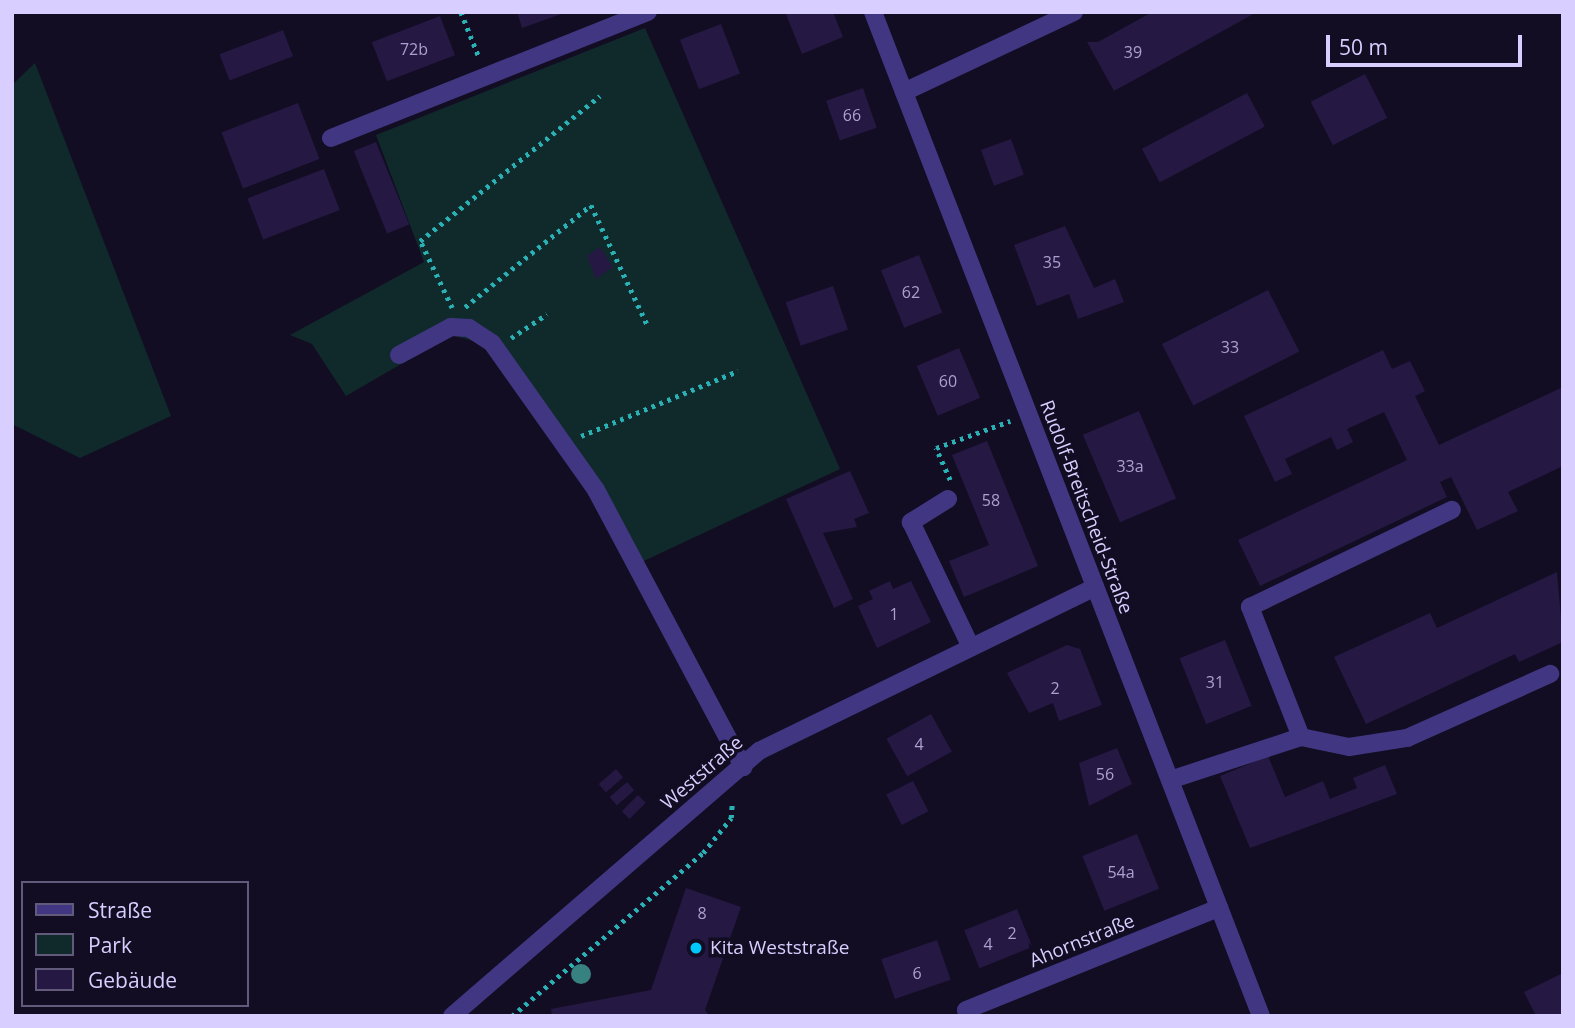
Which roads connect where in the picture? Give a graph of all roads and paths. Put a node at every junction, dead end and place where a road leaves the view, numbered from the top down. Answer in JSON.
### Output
{"nodes":[{"id":1,"x":461,"y":12,"type":"edge"},
{"id":2,"x":648,"y":12,"type":"edge"},
{"id":3,"x":873,"y":12,"type":"edge"},
{"id":4,"x":1074,"y":12,"type":"edge"},
{"id":5,"x":487,"y":77,"type":"junction"},
{"id":6,"x":904,"y":92,"type":"junction"},
{"id":7,"x":600,"y":96,"type":"dead end"},
{"id":8,"x":331,"y":138,"type":"dead end"},
{"id":9,"x":547,"y":314,"type":"dead end"},
{"id":10,"x":648,"y":326,"type":"dead end"},
{"id":11,"x":496,"y":348,"type":"junction"},
{"id":12,"x":398,"y":355,"type":"dead end"},
{"id":13,"x":738,"y":371,"type":"dead end"},
{"id":14,"x":1028,"y":414,"type":"junction"},
{"id":15,"x":564,"y":443,"type":"junction"},
{"id":16,"x":948,"y":499,"type":"joint"},
{"id":17,"x":1452,"y":510,"type":"dead end"},
{"id":18,"x":1095,"y":587,"type":"junction"},
{"id":19,"x":971,"y":648,"type":"junction"},
{"id":20,"x":1550,"y":674,"type":"dead end"},
{"id":21,"x":1301,"y":737,"type":"junction"},
{"id":22,"x":739,"y":772,"type":"junction"},
{"id":23,"x":1170,"y":780,"type":"junction"},
{"id":24,"x":1219,"y":908,"type":"junction"},
{"id":25,"x":452,"y":1016,"type":"edge"},
{"id":26,"x":512,"y":1016,"type":"edge"},
{"id":27,"x":968,"y":1016,"type":"edge"},
{"id":28,"x":1261,"y":1016,"type":"edge"}],
"edges":[{"from":1,"to":5,"type":"path"},
{"from":2,"to":5,"type":"street"},
{"from":3,"to":6,"type":"street","name":"Rudolf-Breitscheid-Straße"},
{"from":4,"to":6,"type":"street"},
{"from":5,"to":8,"type":"street"},
{"from":6,"to":14,"type":"street","name":"Rudolf-Breitscheid-Straße"},
{"from":7,"to":10,"type":"path"},
{"from":9,"to":11,"type":"path"},
{"from":11,"to":12,"type":"street"},
{"from":11,"to":15,"type":"street"},
{"from":13,"to":15,"type":"path"},
{"from":14,"to":16,"type":"path"},
{"from":14,"to":18,"type":"street","name":"Rudolf-Breitscheid-Straße"},
{"from":15,"to":22,"type":"street"},
{"from":16,"to":19,"type":"street"},
{"from":17,"to":21,"type":"street"},
{"from":18,"to":19,"type":"street","name":"Weststraße"},
{"from":18,"to":23,"type":"street","name":"Rudolf-Breitscheid-Straße"},
{"from":19,"to":22,"type":"street","name":"Weststraße"},
{"from":20,"to":21,"type":"street"},
{"from":21,"to":23,"type":"street"},
{"from":22,"to":25,"type":"street","name":"Weststraße"},
{"from":22,"to":26,"type":"path"},
{"from":23,"to":24,"type":"street","name":"Rudolf-Breitscheid-Straße"},
{"from":24,"to":27,"type":"street","name":"Ahornstraße"},
{"from":24,"to":28,"type":"street","name":"Rudolf-Breitscheid-Straße"}]}
